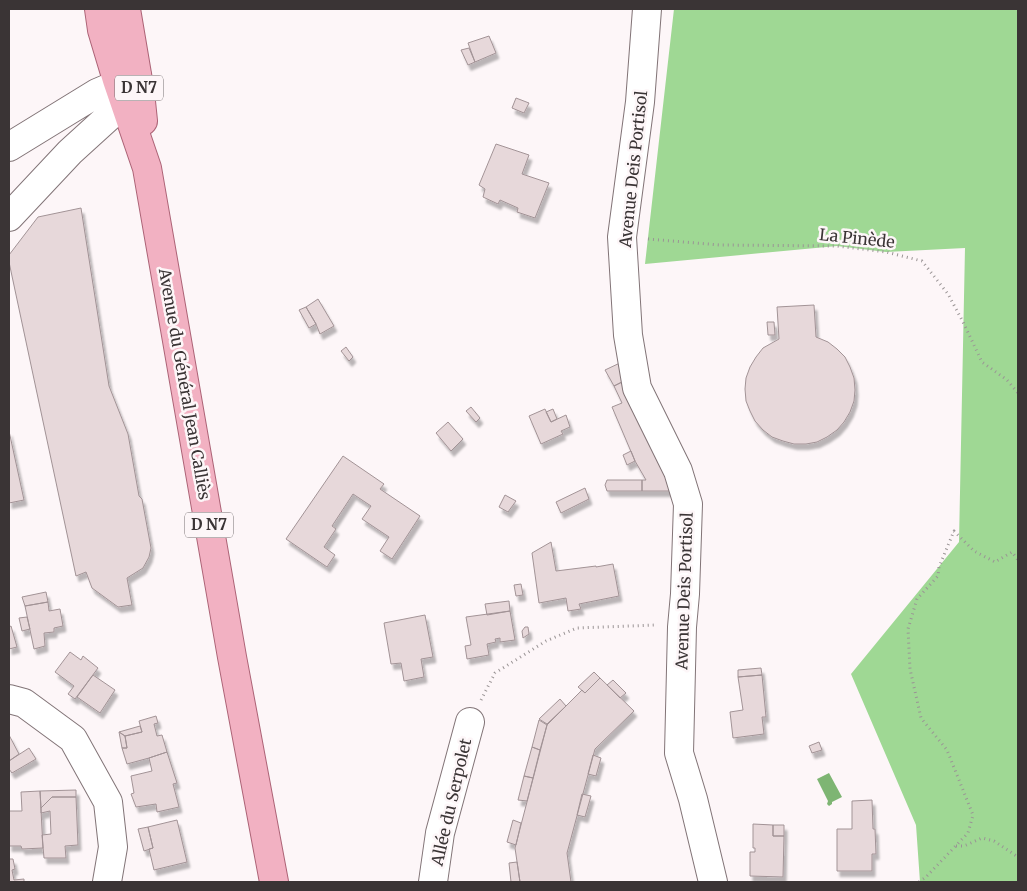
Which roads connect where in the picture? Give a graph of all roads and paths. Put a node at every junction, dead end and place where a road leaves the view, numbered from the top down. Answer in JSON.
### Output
{"nodes":[{"id":1,"x":99,"y":9,"type":"edge"},
{"id":2,"x":126,"y":9,"type":"edge"},
{"id":3,"x":647,"y":9,"type":"edge"},
{"id":4,"x":130,"y":89,"type":"junction"},
{"id":5,"x":9,"y":147,"type":"edge"},
{"id":6,"x":9,"y":217,"type":"edge"},
{"id":7,"x":622,"y":237,"type":"junction"},
{"id":8,"x":1018,"y":393,"type":"edge"},
{"id":9,"x":1018,"y":560,"type":"edge"},
{"id":10,"x":682,"y":627,"type":"junction"},
{"id":11,"x":9,"y":699,"type":"edge"},
{"id":12,"x":470,"y":722,"type":"joint"},
{"id":13,"x":955,"y":846,"type":"junction"},
{"id":14,"x":1018,"y":857,"type":"edge"},
{"id":15,"x":106,"y":882,"type":"edge"},
{"id":16,"x":274,"y":882,"type":"edge"},
{"id":17,"x":433,"y":882,"type":"edge"},
{"id":18,"x":713,"y":882,"type":"edge"},
{"id":19,"x":919,"y":882,"type":"edge"}],
"edges":[{"from":1,"to":4,"type":"main road"},
{"from":2,"to":4,"type":"main road","number":"D N7"},
{"from":3,"to":7,"type":"street","name":"Avenue Deis Portisol"},
{"from":4,"to":5,"type":"street"},
{"from":4,"to":6,"type":"street"},
{"from":4,"to":16,"type":"main road","name":"Avenue du Général Jean Calliès","number":"D N7"},
{"from":7,"to":8,"type":"path","name":"La Pinède"},
{"from":7,"to":10,"type":"street","name":"Avenue Deis Portisol"},
{"from":9,"to":13,"type":"path"},
{"from":10,"to":12,"type":"path"},
{"from":10,"to":18,"type":"street","name":"Avenue Deis Portisol"},
{"from":11,"to":15,"type":"street"},
{"from":12,"to":17,"type":"street","name":"Allée du Serpolet"},
{"from":13,"to":14,"type":"path"},
{"from":13,"to":19,"type":"path"}]}
